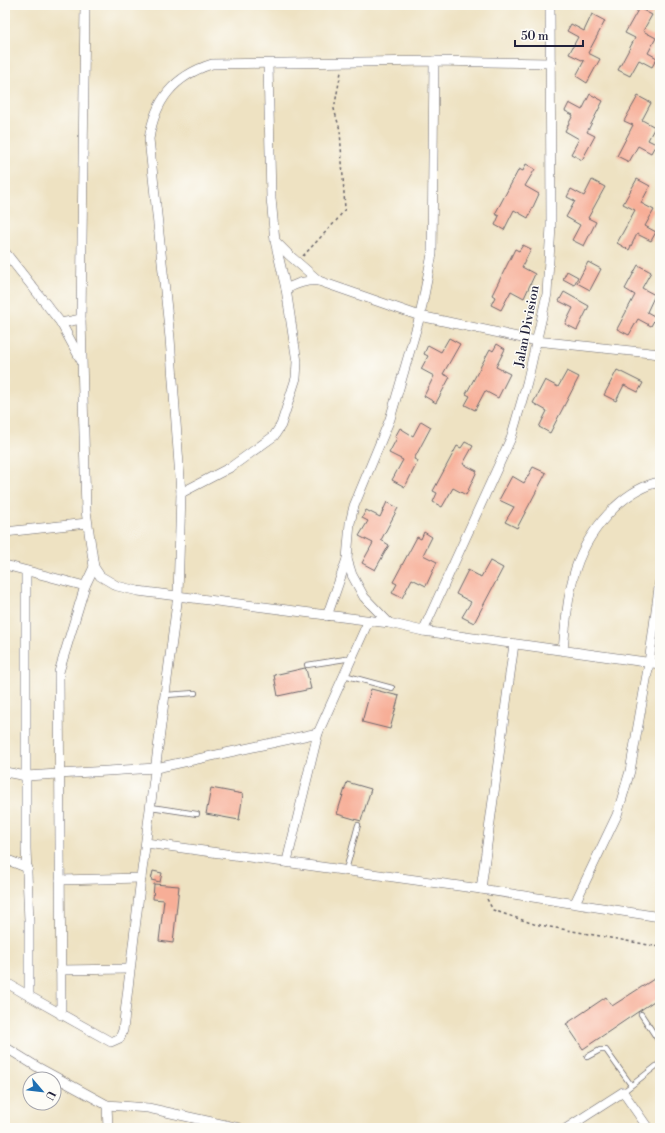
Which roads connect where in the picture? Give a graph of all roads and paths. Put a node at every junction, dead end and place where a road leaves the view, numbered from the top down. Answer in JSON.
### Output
{"nodes":[{"id":1,"x":85,"y":5,"type":"edge"},
{"id":2,"x":550,"y":5,"type":"edge"},
{"id":3,"x":434,"y":61,"type":"junction"},
{"id":4,"x":343,"y":62,"type":"junction"},
{"id":5,"x":551,"y":62,"type":"junction"},
{"id":6,"x":268,"y":64,"type":"junction"},
{"id":7,"x":275,"y":241,"type":"junction"},
{"id":8,"x":5,"y":252,"type":"edge"},
{"id":9,"x":297,"y":262,"type":"junction"},
{"id":10,"x":319,"y":281,"type":"junction"},
{"id":11,"x":286,"y":289,"type":"junction"},
{"id":12,"x":420,"y":316,"type":"junction"},
{"id":13,"x":81,"y":319,"type":"junction"},
{"id":14,"x":61,"y":323,"type":"junction"},
{"id":15,"x":536,"y":341,"type":"junction"},
{"id":16,"x":660,"y":354,"type":"edge"},
{"id":17,"x":82,"y":361,"type":"junction"},
{"id":18,"x":660,"y":482,"type":"edge"},
{"id":19,"x":181,"y":493,"type":"junction"},
{"id":20,"x":87,"y":523,"type":"junction"},
{"id":21,"x":5,"y":532,"type":"edge"},
{"id":22,"x":347,"y":559,"type":"junction"},
{"id":23,"x":5,"y":565,"type":"edge"},
{"id":24,"x":94,"y":567,"type":"junction"},
{"id":25,"x":26,"y":571,"type":"junction"},
{"id":26,"x":660,"y":580,"type":"edge"},
{"id":27,"x":85,"y":586,"type":"junction"},
{"id":28,"x":178,"y":595,"type":"junction"},
{"id":29,"x":327,"y":616,"type":"junction"},
{"id":30,"x":368,"y":622,"type":"junction"},
{"id":31,"x":389,"y":623,"type":"junction"},
{"id":32,"x":423,"y":631,"type":"junction"},
{"id":33,"x":514,"y":644,"type":"junction"},
{"id":34,"x":563,"y":650,"type":"junction"},
{"id":35,"x":352,"y":658,"type":"junction"},
{"id":36,"x":649,"y":663,"type":"junction"},
{"id":37,"x":660,"y":664,"type":"edge"},
{"id":38,"x":307,"y":665,"type":"dead end"},
{"id":39,"x":344,"y":675,"type":"junction"},
{"id":40,"x":392,"y":688,"type":"dead end"},
{"id":41,"x":195,"y":693,"type":"dead end"},
{"id":42,"x":166,"y":695,"type":"junction"},
{"id":43,"x":318,"y":733,"type":"junction"},
{"id":44,"x":156,"y":768,"type":"junction"},
{"id":45,"x":5,"y":772,"type":"edge"},
{"id":46,"x":60,"y":774,"type":"junction"},
{"id":47,"x":26,"y":776,"type":"junction"},
{"id":48,"x":151,"y":807,"type":"junction"},
{"id":49,"x":197,"y":814,"type":"dead end"},
{"id":50,"x":358,"y":825,"type":"dead end"},
{"id":51,"x":146,"y":843,"type":"junction"},
{"id":52,"x":5,"y":859,"type":"edge"},
{"id":53,"x":287,"y":861,"type":"junction"},
{"id":54,"x":28,"y":868,"type":"junction"},
{"id":55,"x":346,"y":870,"type":"junction"},
{"id":56,"x":141,"y":878,"type":"junction"},
{"id":57,"x":60,"y":880,"type":"junction"},
{"id":58,"x":481,"y":889,"type":"junction"},
{"id":59,"x":575,"y":903,"type":"junction"},
{"id":60,"x":660,"y":917,"type":"edge"},
{"id":61,"x":660,"y":946,"type":"edge"},
{"id":62,"x":130,"y":969,"type":"junction"},
{"id":63,"x":60,"y":970,"type":"junction"},
{"id":64,"x":5,"y":982,"type":"edge"},
{"id":65,"x":29,"y":996,"type":"junction"},
{"id":66,"x":641,"y":1014,"type":"dead end"},
{"id":67,"x":61,"y":1015,"type":"junction"},
{"id":68,"x":660,"y":1043,"type":"edge"},
{"id":69,"x":5,"y":1047,"type":"edge"},
{"id":70,"x":587,"y":1057,"type":"dead end"},
{"id":71,"x":660,"y":1063,"type":"edge"},
{"id":72,"x":631,"y":1085,"type":"junction"},
{"id":73,"x":623,"y":1092,"type":"junction"},
{"id":74,"x":107,"y":1105,"type":"junction"},
{"id":75,"x":569,"y":1127,"type":"edge"},
{"id":76,"x":108,"y":1128,"type":"edge"},
{"id":77,"x":239,"y":1128,"type":"edge"},
{"id":78,"x":648,"y":1128,"type":"edge"}],
"edges":[{"from":1,"to":13,"type":"street"},
{"from":2,"to":5,"type":"street","name":"Jalan Division"},
{"from":3,"to":4,"type":"street"},
{"from":3,"to":5,"type":"street"},
{"from":3,"to":12,"type":"street"},
{"from":4,"to":6,"type":"street"},
{"from":4,"to":9,"type":"path"},
{"from":5,"to":15,"type":"street","name":"Jalan Division"},
{"from":6,"to":7,"type":"street"},
{"from":6,"to":19,"type":"street"},
{"from":7,"to":9,"type":"street"},
{"from":7,"to":11,"type":"street"},
{"from":8,"to":14,"type":"street"},
{"from":9,"to":10,"type":"street"},
{"from":10,"to":11,"type":"street"},
{"from":10,"to":12,"type":"street"},
{"from":11,"to":19,"type":"street"},
{"from":12,"to":15,"type":"street"},
{"from":12,"to":22,"type":"street"},
{"from":13,"to":14,"type":"street"},
{"from":13,"to":17,"type":"street"},
{"from":14,"to":17,"type":"street"},
{"from":15,"to":16,"type":"street"},
{"from":15,"to":32,"type":"street","name":"Jalan Division"},
{"from":17,"to":20,"type":"street"},
{"from":18,"to":34,"type":"street"},
{"from":19,"to":28,"type":"street"},
{"from":20,"to":21,"type":"street"},
{"from":20,"to":24,"type":"street"},
{"from":22,"to":29,"type":"street"},
{"from":22,"to":31,"type":"street"},
{"from":23,"to":25,"type":"street"},
{"from":24,"to":27,"type":"street"},
{"from":24,"to":28,"type":"street"},
{"from":25,"to":27,"type":"street"},
{"from":25,"to":47,"type":"street"},
{"from":26,"to":36,"type":"street"},
{"from":27,"to":46,"type":"street"},
{"from":28,"to":29,"type":"street"},
{"from":28,"to":42,"type":"street"},
{"from":29,"to":30,"type":"street"},
{"from":30,"to":31,"type":"street"},
{"from":30,"to":35,"type":"street"},
{"from":31,"to":32,"type":"street"},
{"from":32,"to":33,"type":"street"},
{"from":33,"to":34,"type":"street"},
{"from":33,"to":58,"type":"street"},
{"from":34,"to":36,"type":"street"},
{"from":35,"to":38,"type":"lane"},
{"from":35,"to":39,"type":"street"},
{"from":36,"to":37,"type":"street"},
{"from":36,"to":59,"type":"street"},
{"from":39,"to":40,"type":"lane"},
{"from":39,"to":43,"type":"street"},
{"from":41,"to":42,"type":"lane"},
{"from":42,"to":44,"type":"street"},
{"from":43,"to":44,"type":"street"},
{"from":43,"to":53,"type":"street"},
{"from":44,"to":46,"type":"street"},
{"from":44,"to":48,"type":"street"},
{"from":45,"to":47,"type":"street"},
{"from":46,"to":47,"type":"street"},
{"from":46,"to":57,"type":"street"},
{"from":47,"to":54,"type":"street"},
{"from":48,"to":49,"type":"lane"},
{"from":48,"to":51,"type":"street"},
{"from":50,"to":55,"type":"lane"},
{"from":51,"to":53,"type":"street"},
{"from":51,"to":56,"type":"street"},
{"from":52,"to":54,"type":"street"},
{"from":53,"to":55,"type":"street"},
{"from":54,"to":65,"type":"street"},
{"from":55,"to":58,"type":"street"},
{"from":56,"to":57,"type":"street"},
{"from":56,"to":62,"type":"street"},
{"from":57,"to":63,"type":"street"},
{"from":58,"to":59,"type":"street"},
{"from":58,"to":61,"type":"path"},
{"from":59,"to":60,"type":"street"},
{"from":62,"to":63,"type":"street"},
{"from":62,"to":67,"type":"street"},
{"from":63,"to":67,"type":"street"},
{"from":64,"to":65,"type":"street"},
{"from":65,"to":67,"type":"street"},
{"from":66,"to":68,"type":"lane"},
{"from":69,"to":74,"type":"street"},
{"from":70,"to":72,"type":"lane"},
{"from":71,"to":72,"type":"lane"},
{"from":72,"to":73,"type":"lane"},
{"from":73,"to":75,"type":"street"},
{"from":73,"to":78,"type":"street"},
{"from":74,"to":76,"type":"street"},
{"from":74,"to":77,"type":"street"}]}
